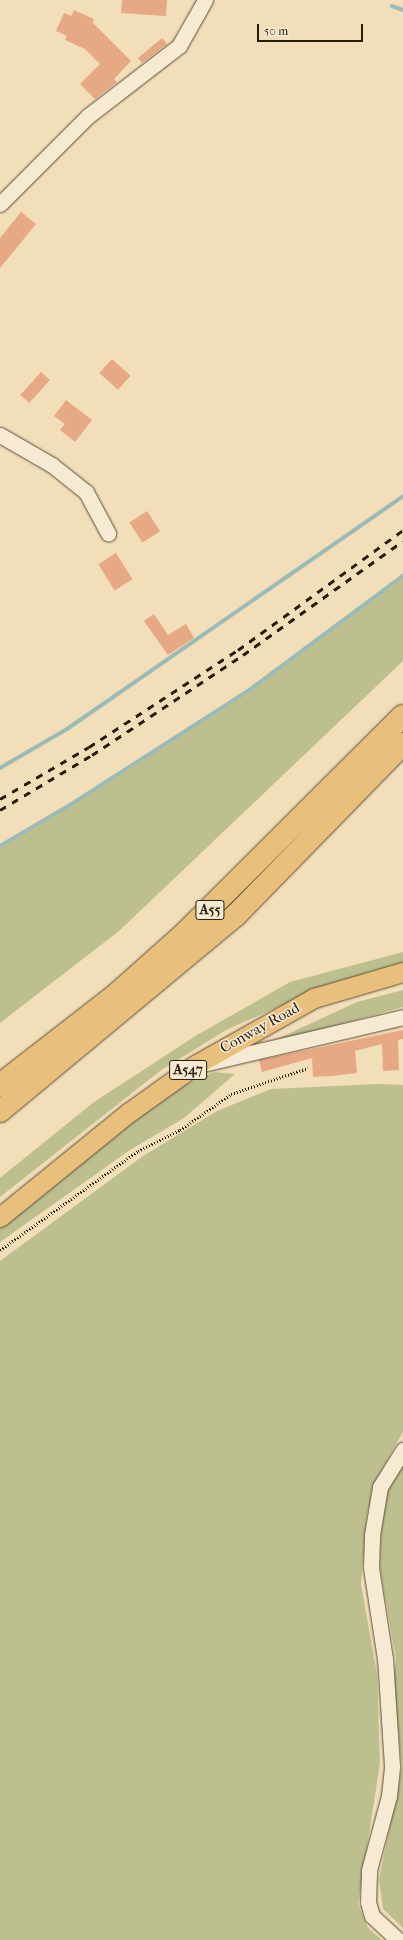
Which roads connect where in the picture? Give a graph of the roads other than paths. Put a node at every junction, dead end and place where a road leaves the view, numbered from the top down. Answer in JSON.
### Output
{"nodes":[{"id":1,"x":204,"y":0,"type":"edge"},
{"id":2,"x":0,"y":204,"type":"edge"},
{"id":3,"x":0,"y":435,"type":"edge"},
{"id":4,"x":108,"y":533,"type":"dead end"},
{"id":5,"x":403,"y":716,"type":"edge"},
{"id":6,"x":403,"y":744,"type":"edge"},
{"id":7,"x":403,"y":972,"type":"edge"},
{"id":8,"x":403,"y":1017,"type":"edge"},
{"id":9,"x":194,"y":1065,"type":"junction"},
{"id":10,"x":0,"y":1085,"type":"edge"},
{"id":11,"x":0,"y":1112,"type":"edge"},
{"id":12,"x":0,"y":1217,"type":"edge"},
{"id":13,"x":403,"y":1450,"type":"edge"},
{"id":14,"x":398,"y":1940,"type":"edge"}],
"edges":[{"from":1,"to":2,"type":"street"},
{"from":3,"to":4,"type":"street"},
{"from":5,"to":10,"type":"highway","number":"A55"},
{"from":6,"to":11,"type":"highway","number":"A55"},
{"from":7,"to":9,"type":"main road","name":"Conway Road","number":"A547"},
{"from":8,"to":9,"type":"street"},
{"from":9,"to":12,"type":"main road","name":"Conway Road","number":"A547"},
{"from":13,"to":14,"type":"street"}]}
